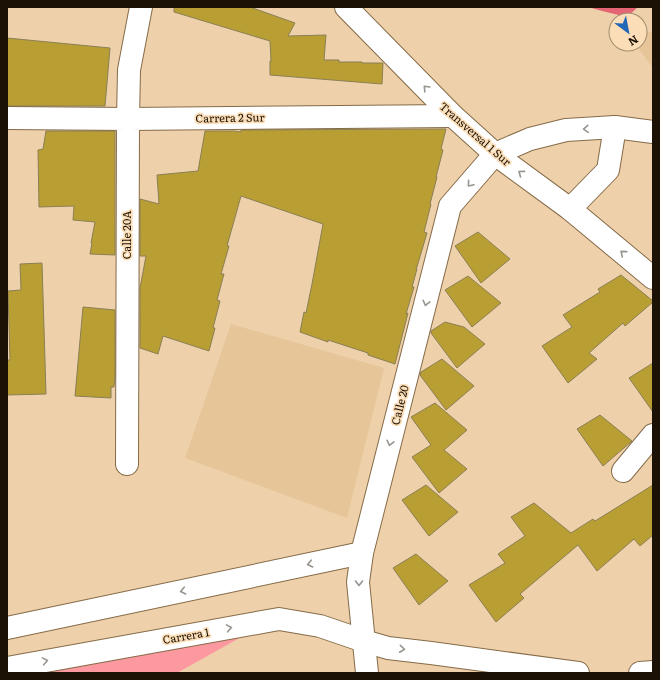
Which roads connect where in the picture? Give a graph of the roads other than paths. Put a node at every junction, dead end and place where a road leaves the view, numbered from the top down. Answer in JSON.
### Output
{"nodes":[{"id":1,"x":141,"y":7,"type":"edge"},
{"id":2,"x":346,"y":7,"type":"edge"},
{"id":3,"x":453,"y":116,"type":"junction"},
{"id":4,"x":7,"y":118,"type":"edge"},
{"id":5,"x":128,"y":119,"type":"junction"},
{"id":6,"x":615,"y":127,"type":"junction"},
{"id":7,"x":653,"y":132,"type":"edge"},
{"id":8,"x":495,"y":154,"type":"junction"},
{"id":9,"x":570,"y":209,"type":"junction"},
{"id":10,"x":653,"y":278,"type":"edge"},
{"id":11,"x":653,"y":435,"type":"edge"},
{"id":12,"x":127,"y":464,"type":"dead end"},
{"id":13,"x":624,"y":471,"type":"dead end"},
{"id":14,"x":362,"y":553,"type":"junction"},
{"id":15,"x":7,"y":628,"type":"edge"},
{"id":16,"x":364,"y":641,"type":"junction"},
{"id":17,"x":7,"y":668,"type":"edge"},
{"id":18,"x":653,"y":672,"type":"edge"},
{"id":19,"x":367,"y":673,"type":"edge"},
{"id":20,"x":376,"y":673,"type":"edge"},
{"id":21,"x":578,"y":673,"type":"edge"},
{"id":22,"x":640,"y":673,"type":"edge"}],
"edges":[{"from":1,"to":5,"type":"street","name":"Calle 20A"},
{"from":3,"to":2,"type":"street","name":"Transversal 1 Sur","one_way":true},
{"from":3,"to":5,"type":"street","name":"Carrera 2 Sur"},
{"from":3,"to":8,"type":"street","name":"Transversal 1 Sur"},
{"from":4,"to":5,"type":"street","name":"Carrera 2 Sur"},
{"from":5,"to":12,"type":"street","name":"Calle 20A"},
{"from":6,"to":7,"type":"street"},
{"from":6,"to":8,"type":"street","one_way":true},
{"from":6,"to":9,"type":"street"},
{"from":9,"to":8,"type":"street","name":"Transversal 1 Sur","one_way":true},
{"from":8,"to":14,"type":"street","name":"Calle 20","one_way":true},
{"from":10,"to":9,"type":"street","name":"Transversal 1 Sur","one_way":true},
{"from":11,"to":13,"type":"street"},
{"from":14,"to":15,"type":"street","one_way":true},
{"from":14,"to":16,"type":"street","name":"Calle 20","one_way":true},
{"from":17,"to":16,"type":"street","name":"Carrera 1","one_way":true},
{"from":16,"to":19,"type":"street","name":"Calle 20"},
{"from":16,"to":20,"type":"street"},
{"from":16,"to":21,"type":"street","name":"Carrera 1","one_way":true},
{"from":18,"to":22,"type":"street"}]}
